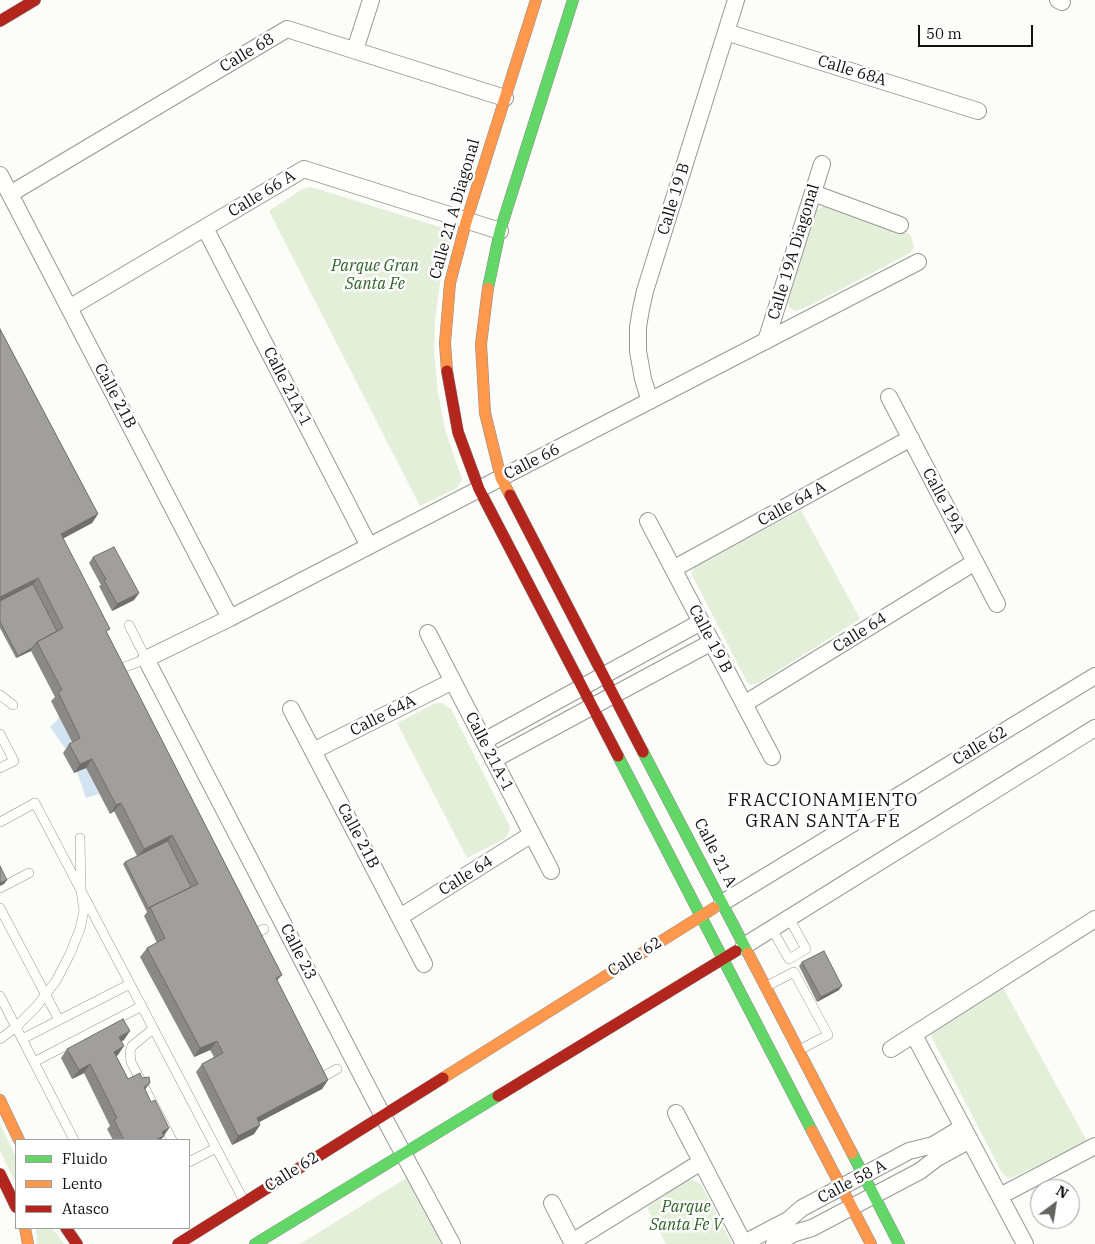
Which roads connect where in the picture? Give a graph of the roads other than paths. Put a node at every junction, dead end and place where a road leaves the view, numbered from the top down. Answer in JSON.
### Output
{"nodes":[{"id":1,"x":35,"y":0,"type":"edge"},
{"id":2,"x":371,"y":0,"type":"edge"},
{"id":3,"x":536,"y":0,"type":"edge"},
{"id":4,"x":573,"y":0,"type":"edge"},
{"id":5,"x":736,"y":0,"type":"edge"},
{"id":6,"x":0,"y":21,"type":"edge"},
{"id":7,"x":726,"y":32,"type":"junction"},
{"id":8,"x":355,"y":50,"type":"junction"},
{"id":9,"x":505,"y":98,"type":"junction"},
{"id":10,"x":978,"y":111,"type":"dead end"},
{"id":11,"x":822,"y":164,"type":"dead end"},
{"id":12,"x":0,"y":175,"type":"edge"},
{"id":13,"x":813,"y":193,"type":"junction"},
{"id":14,"x":10,"y":194,"type":"junction"},
{"id":15,"x":466,"y":222,"type":"junction"},
{"id":16,"x":900,"y":225,"type":"dead end"},
{"id":17,"x":205,"y":228,"type":"junction"},
{"id":18,"x":500,"y":231,"type":"junction"},
{"id":19,"x":918,"y":262,"type":"dead end"},
{"id":20,"x":69,"y":308,"type":"junction"},
{"id":21,"x":766,"y":341,"type":"junction"},
{"id":22,"x":889,"y":397,"type":"dead end"},
{"id":23,"x":650,"y":401,"type":"junction"},
{"id":24,"x":911,"y":438,"type":"junction"},
{"id":25,"x":501,"y":478,"type":"junction"},
{"id":26,"x":479,"y":489,"type":"junction"},
{"id":27,"x":648,"y":521,"type":"dead end"},
{"id":28,"x":369,"y":546,"type":"junction"},
{"id":29,"x":975,"y":562,"type":"junction"},
{"id":30,"x":674,"y":569,"type":"junction"},
{"id":31,"x":997,"y":604,"type":"dead end"},
{"id":32,"x":230,"y":618,"type":"junction"},
{"id":33,"x":701,"y":622,"type":"junction"},
{"id":34,"x":128,"y":625,"type":"dead end"},
{"id":35,"x":428,"y":633,"type":"dead end"},
{"id":36,"x":712,"y":642,"type":"junction"},
{"id":37,"x":146,"y":659,"type":"junction"},
{"id":38,"x":125,"y":667,"type":"edge"},
{"id":39,"x":604,"y":675,"type":"junction"},
{"id":40,"x":1095,"y":676,"type":"edge"},
{"id":41,"x":453,"y":681,"type":"junction"},
{"id":42,"x":582,"y":687,"type":"junction"},
{"id":43,"x":0,"y":695,"type":"edge"},
{"id":44,"x":614,"y":695,"type":"junction"},
{"id":45,"x":744,"y":704,"type":"junction"},
{"id":46,"x":13,"y":706,"type":"dead end"},
{"id":47,"x":592,"y":707,"type":"junction"},
{"id":48,"x":291,"y":708,"type":"dead end"},
{"id":49,"x":1095,"y":728,"type":"edge"},
{"id":50,"x":0,"y":734,"type":"edge"},
{"id":51,"x":484,"y":741,"type":"junction"},
{"id":52,"x":313,"y":751,"type":"junction"},
{"id":53,"x":772,"y":757,"type":"dead end"},
{"id":54,"x":493,"y":760,"type":"junction"},
{"id":55,"x":0,"y":768,"type":"edge"},
{"id":56,"x":0,"y":821,"type":"edge"},
{"id":57,"x":532,"y":834,"type":"junction"},
{"id":58,"x":80,"y":838,"type":"dead end"},
{"id":59,"x":551,"y":871,"type":"dead end"},
{"id":60,"x":29,"y":873,"type":"dead end"},
{"id":61,"x":0,"y":888,"type":"edge"},
{"id":62,"x":81,"y":891,"type":"junction"},
{"id":63,"x":722,"y":903,"type":"junction"},
{"id":64,"x":0,"y":908,"type":"edge"},
{"id":65,"x":700,"y":916,"type":"junction"},
{"id":66,"x":400,"y":917,"type":"junction"},
{"id":67,"x":789,"y":918,"type":"junction"},
{"id":68,"x":1095,"y":919,"type":"edge"},
{"id":69,"x":264,"y":929,"type":"dead end"},
{"id":70,"x":772,"y":929,"type":"junction"},
{"id":71,"x":251,"y":936,"type":"edge"},
{"id":72,"x":744,"y":946,"type":"junction"},
{"id":73,"x":723,"y":959,"type":"junction"},
{"id":74,"x":424,"y":964,"type":"dead end"},
{"id":75,"x":130,"y":984,"type":"junction"},
{"id":76,"x":766,"y":987,"type":"junction"},
{"id":77,"x":45,"y":995,"type":"junction"},
{"id":78,"x":0,"y":996,"type":"edge"},
{"id":79,"x":142,"y":1006,"type":"junction"},
{"id":80,"x":59,"y":1020,"type":"junction"},
{"id":81,"x":16,"y":1027,"type":"junction"},
{"id":82,"x":153,"y":1029,"type":"junction"},
{"id":83,"x":914,"y":1035,"type":"junction"},
{"id":84,"x":0,"y":1039,"type":"edge"},
{"id":85,"x":22,"y":1039,"type":"junction"},
{"id":86,"x":891,"y":1049,"type":"dead end"},
{"id":87,"x":799,"y":1050,"type":"junction"},
{"id":88,"x":34,"y":1062,"type":"junction"},
{"id":89,"x":337,"y":1069,"type":"dead end"},
{"id":90,"x":317,"y":1080,"type":"edge"},
{"id":91,"x":0,"y":1100,"type":"edge"},
{"id":92,"x":676,"y":1112,"type":"dead end"},
{"id":93,"x":382,"y":1115,"type":"junction"},
{"id":94,"x":966,"y":1133,"type":"junction"},
{"id":95,"x":20,"y":1139,"type":"edge"},
{"id":96,"x":73,"y":1139,"type":"edge"},
{"id":97,"x":171,"y":1139,"type":"edge"},
{"id":98,"x":1095,"y":1146,"type":"edge"},
{"id":99,"x":216,"y":1148,"type":"junction"},
{"id":100,"x":403,"y":1154,"type":"junction"},
{"id":101,"x":190,"y":1161,"type":"edge"},
{"id":102,"x":701,"y":1162,"type":"junction"},
{"id":103,"x":0,"y":1174,"type":"edge"},
{"id":104,"x":864,"y":1175,"type":"junction"},
{"id":105,"x":841,"y":1187,"type":"junction"},
{"id":106,"x":874,"y":1195,"type":"junction"},
{"id":107,"x":1000,"y":1196,"type":"junction"},
{"id":108,"x":244,"y":1202,"type":"junction"},
{"id":109,"x":552,"y":1204,"type":"dead end"},
{"id":110,"x":15,"y":1205,"type":"edge"},
{"id":111,"x":852,"y":1207,"type":"junction"},
{"id":112,"x":25,"y":1229,"type":"edge"},
{"id":113,"x":67,"y":1229,"type":"edge"},
{"id":114,"x":26,"y":1243,"type":"edge"},
{"id":115,"x":573,"y":1243,"type":"edge"},
{"id":116,"x":77,"y":1244,"type":"edge"},
{"id":117,"x":178,"y":1244,"type":"edge"},
{"id":118,"x":255,"y":1244,"type":"edge"},
{"id":119,"x":452,"y":1244,"type":"edge"},
{"id":120,"x":744,"y":1244,"type":"edge"},
{"id":121,"x":774,"y":1244,"type":"edge"},
{"id":122,"x":871,"y":1244,"type":"edge"},
{"id":123,"x":900,"y":1244,"type":"edge"},
{"id":124,"x":1025,"y":1244,"type":"edge"}],
"edges":[{"from":1,"to":6,"type":"main road"},
{"from":2,"to":8,"type":"street"},
{"from":3,"to":9,"type":"main road","name":"Calle 21 A Diagonal"},
{"from":4,"to":18,"type":"main road"},
{"from":5,"to":7,"type":"street","name":"Calle 19 B"},
{"from":7,"to":10,"type":"street","name":"Calle 68A"},
{"from":7,"to":23,"type":"street","name":"Calle 19 B"},
{"from":8,"to":9,"type":"street","name":"Calle 68"},
{"from":8,"to":14,"type":"street","name":"Calle 68"},
{"from":9,"to":15,"type":"main road","name":"Calle 21 A Diagonal"},
{"from":11,"to":13,"type":"street","name":"Calle 19A Diagonal"},
{"from":12,"to":14,"type":"street","name":"Calle 21B"},
{"from":13,"to":16,"type":"street"},
{"from":13,"to":21,"type":"street","name":"Calle 19A Diagonal"},
{"from":14,"to":20,"type":"street","name":"Calle 21B"},
{"from":15,"to":17,"type":"street","name":"Calle 66 A"},
{"from":15,"to":18,"type":"street","name":"Calle 66 A"},
{"from":15,"to":26,"type":"main road","name":"Calle 21 A Diagonal"},
{"from":17,"to":20,"type":"street","name":"Calle 66 A"},
{"from":17,"to":28,"type":"street","name":"Calle 21A-1"},
{"from":18,"to":25,"type":"main road"},
{"from":19,"to":21,"type":"street","name":"Calle 66"},
{"from":20,"to":32,"type":"street","name":"Calle 21B"},
{"from":21,"to":23,"type":"street","name":"Calle 66"},
{"from":22,"to":24,"type":"street","name":"Calle 19A"},
{"from":23,"to":25,"type":"street","name":"Calle 66"},
{"from":24,"to":29,"type":"street","name":"Calle 19A"},
{"from":24,"to":30,"type":"street","name":"Calle 64 A"},
{"from":25,"to":26,"type":"street","name":"Calle 66"},
{"from":25,"to":39,"type":"main road","name":"Calle 21 A"},
{"from":26,"to":28,"type":"street","name":"Calle 66"},
{"from":26,"to":42,"type":"main road"},
{"from":27,"to":30,"type":"street","name":"Calle 19 B"},
{"from":28,"to":32,"type":"street","name":"Calle 66"},
{"from":29,"to":31,"type":"street","name":"Calle 19A"},
{"from":29,"to":45,"type":"street","name":"Calle 64"},
{"from":30,"to":33,"type":"street","name":"Calle 19 B"},
{"from":32,"to":37,"type":"street","name":"Calle 66"},
{"from":33,"to":36,"type":"street","name":"Calle 19 B"},
{"from":33,"to":39,"type":"street"},
{"from":34,"to":37,"type":"lane"},
{"from":35,"to":41,"type":"street","name":"Calle 21A-1"},
{"from":36,"to":44,"type":"street"},
{"from":36,"to":45,"type":"street","name":"Calle 19 B"},
{"from":37,"to":38,"type":"lane"},
{"from":37,"to":93,"type":"street","name":"Calle 23"},
{"from":39,"to":42,"type":"street"},
{"from":39,"to":44,"type":"main road","name":"Calle 21 A"},
{"from":40,"to":63,"type":"street","name":"Calle 62"},
{"from":41,"to":51,"type":"street","name":"Calle 21A-1"},
{"from":41,"to":52,"type":"street","name":"Calle 64A"},
{"from":42,"to":47,"type":"main road"},
{"from":42,"to":51,"type":"street"},
{"from":43,"to":46,"type":"lane"},
{"from":44,"to":47,"type":"street"},
{"from":44,"to":63,"type":"main road","name":"Calle 21 A"},
{"from":45,"to":53,"type":"street","name":"Calle 19 B"},
{"from":47,"to":54,"type":"street"},
{"from":47,"to":65,"type":"main road"},
{"from":48,"to":52,"type":"street","name":"Calle 21B"},
{"from":49,"to":67,"type":"street"},
{"from":50,"to":55,"type":"lane"},
{"from":51,"to":54,"type":"street","name":"Calle 21A-1"},
{"from":52,"to":66,"type":"street","name":"Calle 21B"},
{"from":54,"to":57,"type":"street","name":"Calle 21A-1"},
{"from":56,"to":62,"type":"lane"},
{"from":57,"to":59,"type":"street","name":"Calle 21A-1"},
{"from":57,"to":66,"type":"street","name":"Calle 64"},
{"from":58,"to":62,"type":"lane"},
{"from":60,"to":61,"type":"lane"},
{"from":62,"to":75,"type":"lane"},
{"from":62,"to":77,"type":"lane"},
{"from":63,"to":65,"type":"main road","name":"Calle 62"},
{"from":63,"to":72,"type":"main road","name":"Calle 21 A"},
{"from":64,"to":77,"type":"lane"},
{"from":65,"to":73,"type":"main road"},
{"from":65,"to":93,"type":"main road","name":"Calle 62"},
{"from":66,"to":74,"type":"street","name":"Calle 21B"},
{"from":67,"to":70,"type":"street"},
{"from":67,"to":70,"type":"lane"},
{"from":68,"to":83,"type":"street"},
{"from":69,"to":71,"type":"lane"},
{"from":70,"to":72,"type":"street"},
{"from":72,"to":73,"type":"main road"},
{"from":72,"to":76,"type":"main road","name":"Calle 21 A"},
{"from":73,"to":100,"type":"main road"},
{"from":73,"to":105,"type":"main road"},
{"from":75,"to":79,"type":"lane"},
{"from":75,"to":80,"type":"lane"},
{"from":76,"to":87,"type":"main road","name":"Calle 21 A"},
{"from":76,"to":87,"type":"lane"},
{"from":77,"to":80,"type":"lane"},
{"from":77,"to":81,"type":"lane"},
{"from":78,"to":81,"type":"lane"},
{"from":79,"to":82,"type":"lane"},
{"from":79,"to":88,"type":"lane"},
{"from":80,"to":85,"type":"lane"},
{"from":81,"to":84,"type":"lane"},
{"from":81,"to":85,"type":"lane"},
{"from":82,"to":97,"type":"lane"},
{"from":82,"to":99,"type":"lane"},
{"from":83,"to":86,"type":"street"},
{"from":83,"to":94,"type":"street"},
{"from":85,"to":88,"type":"lane"},
{"from":87,"to":104,"type":"main road","name":"Calle 21 A"},
{"from":88,"to":96,"type":"lane"},
{"from":89,"to":90,"type":"lane"},
{"from":91,"to":95,"type":"main road"},
{"from":92,"to":102,"type":"street"},
{"from":93,"to":100,"type":"street","name":"Calle 23"},
{"from":93,"to":108,"type":"main road","name":"Calle 62"},
{"from":94,"to":104,"type":"street","name":"Calle 58 A"},
{"from":94,"to":106,"type":"street","name":"Calle 58 A"},
{"from":94,"to":107,"type":"street"},
{"from":98,"to":107,"type":"street"},
{"from":99,"to":101,"type":"lane"},
{"from":99,"to":108,"type":"lane"},
{"from":100,"to":118,"type":"main road"},
{"from":100,"to":119,"type":"street","name":"Calle 23"},
{"from":102,"to":115,"type":"street"},
{"from":102,"to":120,"type":"street"},
{"from":103,"to":110,"type":"main road"},
{"from":104,"to":105,"type":"street","name":"Calle 58 A"},
{"from":104,"to":106,"type":"main road","name":"Calle 21 A"},
{"from":105,"to":111,"type":"main road"},
{"from":105,"to":120,"type":"street","name":"Calle 58 A"},
{"from":106,"to":111,"type":"street","name":"Calle 58 A"},
{"from":106,"to":123,"type":"main road","name":"Calle 21 A"},
{"from":107,"to":124,"type":"street"},
{"from":108,"to":117,"type":"main road","name":"Calle 62"},
{"from":109,"to":115,"type":"street"},
{"from":111,"to":121,"type":"street","name":"Calle 58 A"},
{"from":111,"to":122,"type":"main road"},
{"from":112,"to":114,"type":"main road"},
{"from":113,"to":116,"type":"main road"}]}
